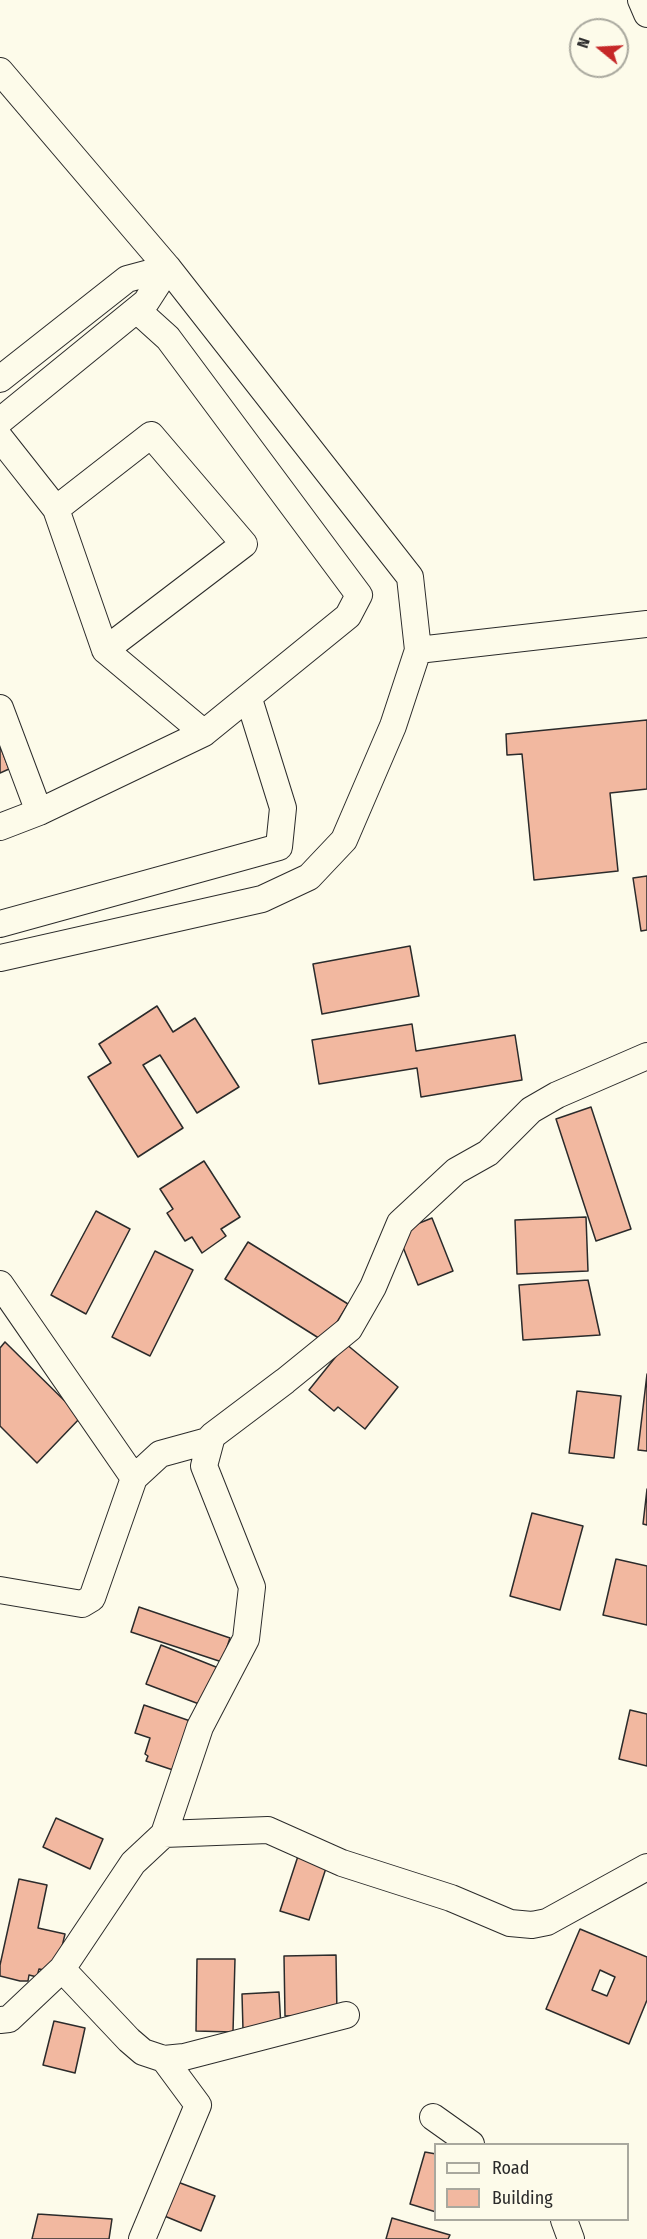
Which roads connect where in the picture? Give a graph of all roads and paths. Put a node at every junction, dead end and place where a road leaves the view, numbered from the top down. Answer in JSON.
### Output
{"nodes":[{"id":1,"x":641,"y":0,"type":"edge"},
{"id":2,"x":647,"y":14,"type":"edge"},
{"id":3,"x":0,"y":71,"type":"edge"},
{"id":4,"x":168,"y":268,"type":"junction"},
{"id":5,"x":136,"y":310,"type":"junction"},
{"id":6,"x":0,"y":378,"type":"edge"},
{"id":7,"x":0,"y":421,"type":"edge"},
{"id":8,"x":0,"y":438,"type":"edge"},
{"id":9,"x":56,"y":508,"type":"junction"},
{"id":10,"x":647,"y":624,"type":"edge"},
{"id":11,"x":105,"y":650,"type":"junction"},
{"id":12,"x":418,"y":650,"type":"junction"},
{"id":13,"x":249,"y":699,"type":"junction"},
{"id":14,"x":0,"y":708,"type":"edge"},
{"id":15,"x":204,"y":733,"type":"junction"},
{"id":16,"x":39,"y":812,"type":"junction"},
{"id":17,"x":0,"y":827,"type":"edge"},
{"id":18,"x":0,"y":924,"type":"edge"},
{"id":19,"x":0,"y":958,"type":"edge"},
{"id":20,"x":647,"y":1056,"type":"edge"},
{"id":21,"x":0,"y":1284,"type":"edge"},
{"id":22,"x":211,"y":1440,"type":"junction"},
{"id":23,"x":134,"y":1478,"type":"junction"},
{"id":24,"x":0,"y":1590,"type":"edge"},
{"id":25,"x":164,"y":1834,"type":"junction"},
{"id":26,"x":647,"y":1867,"type":"edge"},
{"id":27,"x":62,"y":1969,"type":"junction"},
{"id":28,"x":346,"y":2015,"type":"dead end"},
{"id":29,"x":0,"y":2020,"type":"edge"},
{"id":30,"x":164,"y":2059,"type":"junction"},
{"id":31,"x":433,"y":2117,"type":"dead end"},
{"id":32,"x":468,"y":2143,"type":"edge"},
{"id":33,"x":564,"y":2221,"type":"edge"},
{"id":34,"x":142,"y":2239,"type":"edge"},
{"id":35,"x":571,"y":2239,"type":"edge"}],
"edges":[{"from":1,"to":2,"type":"street"},
{"from":3,"to":4,"type":"street"},
{"from":4,"to":5,"type":"street"},
{"from":4,"to":6,"type":"street"},
{"from":4,"to":12,"type":"street"},
{"from":5,"to":7,"type":"street"},
{"from":5,"to":13,"type":"street"},
{"from":8,"to":9,"type":"street"},
{"from":9,"to":11,"type":"street"},
{"from":9,"to":11,"type":"street"},
{"from":10,"to":12,"type":"street"},
{"from":11,"to":15,"type":"street"},
{"from":12,"to":19,"type":"street"},
{"from":13,"to":15,"type":"street"},
{"from":13,"to":18,"type":"street"},
{"from":14,"to":16,"type":"street"},
{"from":15,"to":16,"type":"street"},
{"from":16,"to":17,"type":"street"},
{"from":20,"to":22,"type":"street"},
{"from":21,"to":23,"type":"street"},
{"from":22,"to":23,"type":"street"},
{"from":22,"to":25,"type":"street"},
{"from":23,"to":24,"type":"street"},
{"from":25,"to":26,"type":"street"},
{"from":25,"to":27,"type":"street"},
{"from":27,"to":29,"type":"street"},
{"from":27,"to":30,"type":"street"},
{"from":28,"to":30,"type":"street"},
{"from":30,"to":34,"type":"street"},
{"from":31,"to":32,"type":"street"},
{"from":33,"to":35,"type":"street"}]}
